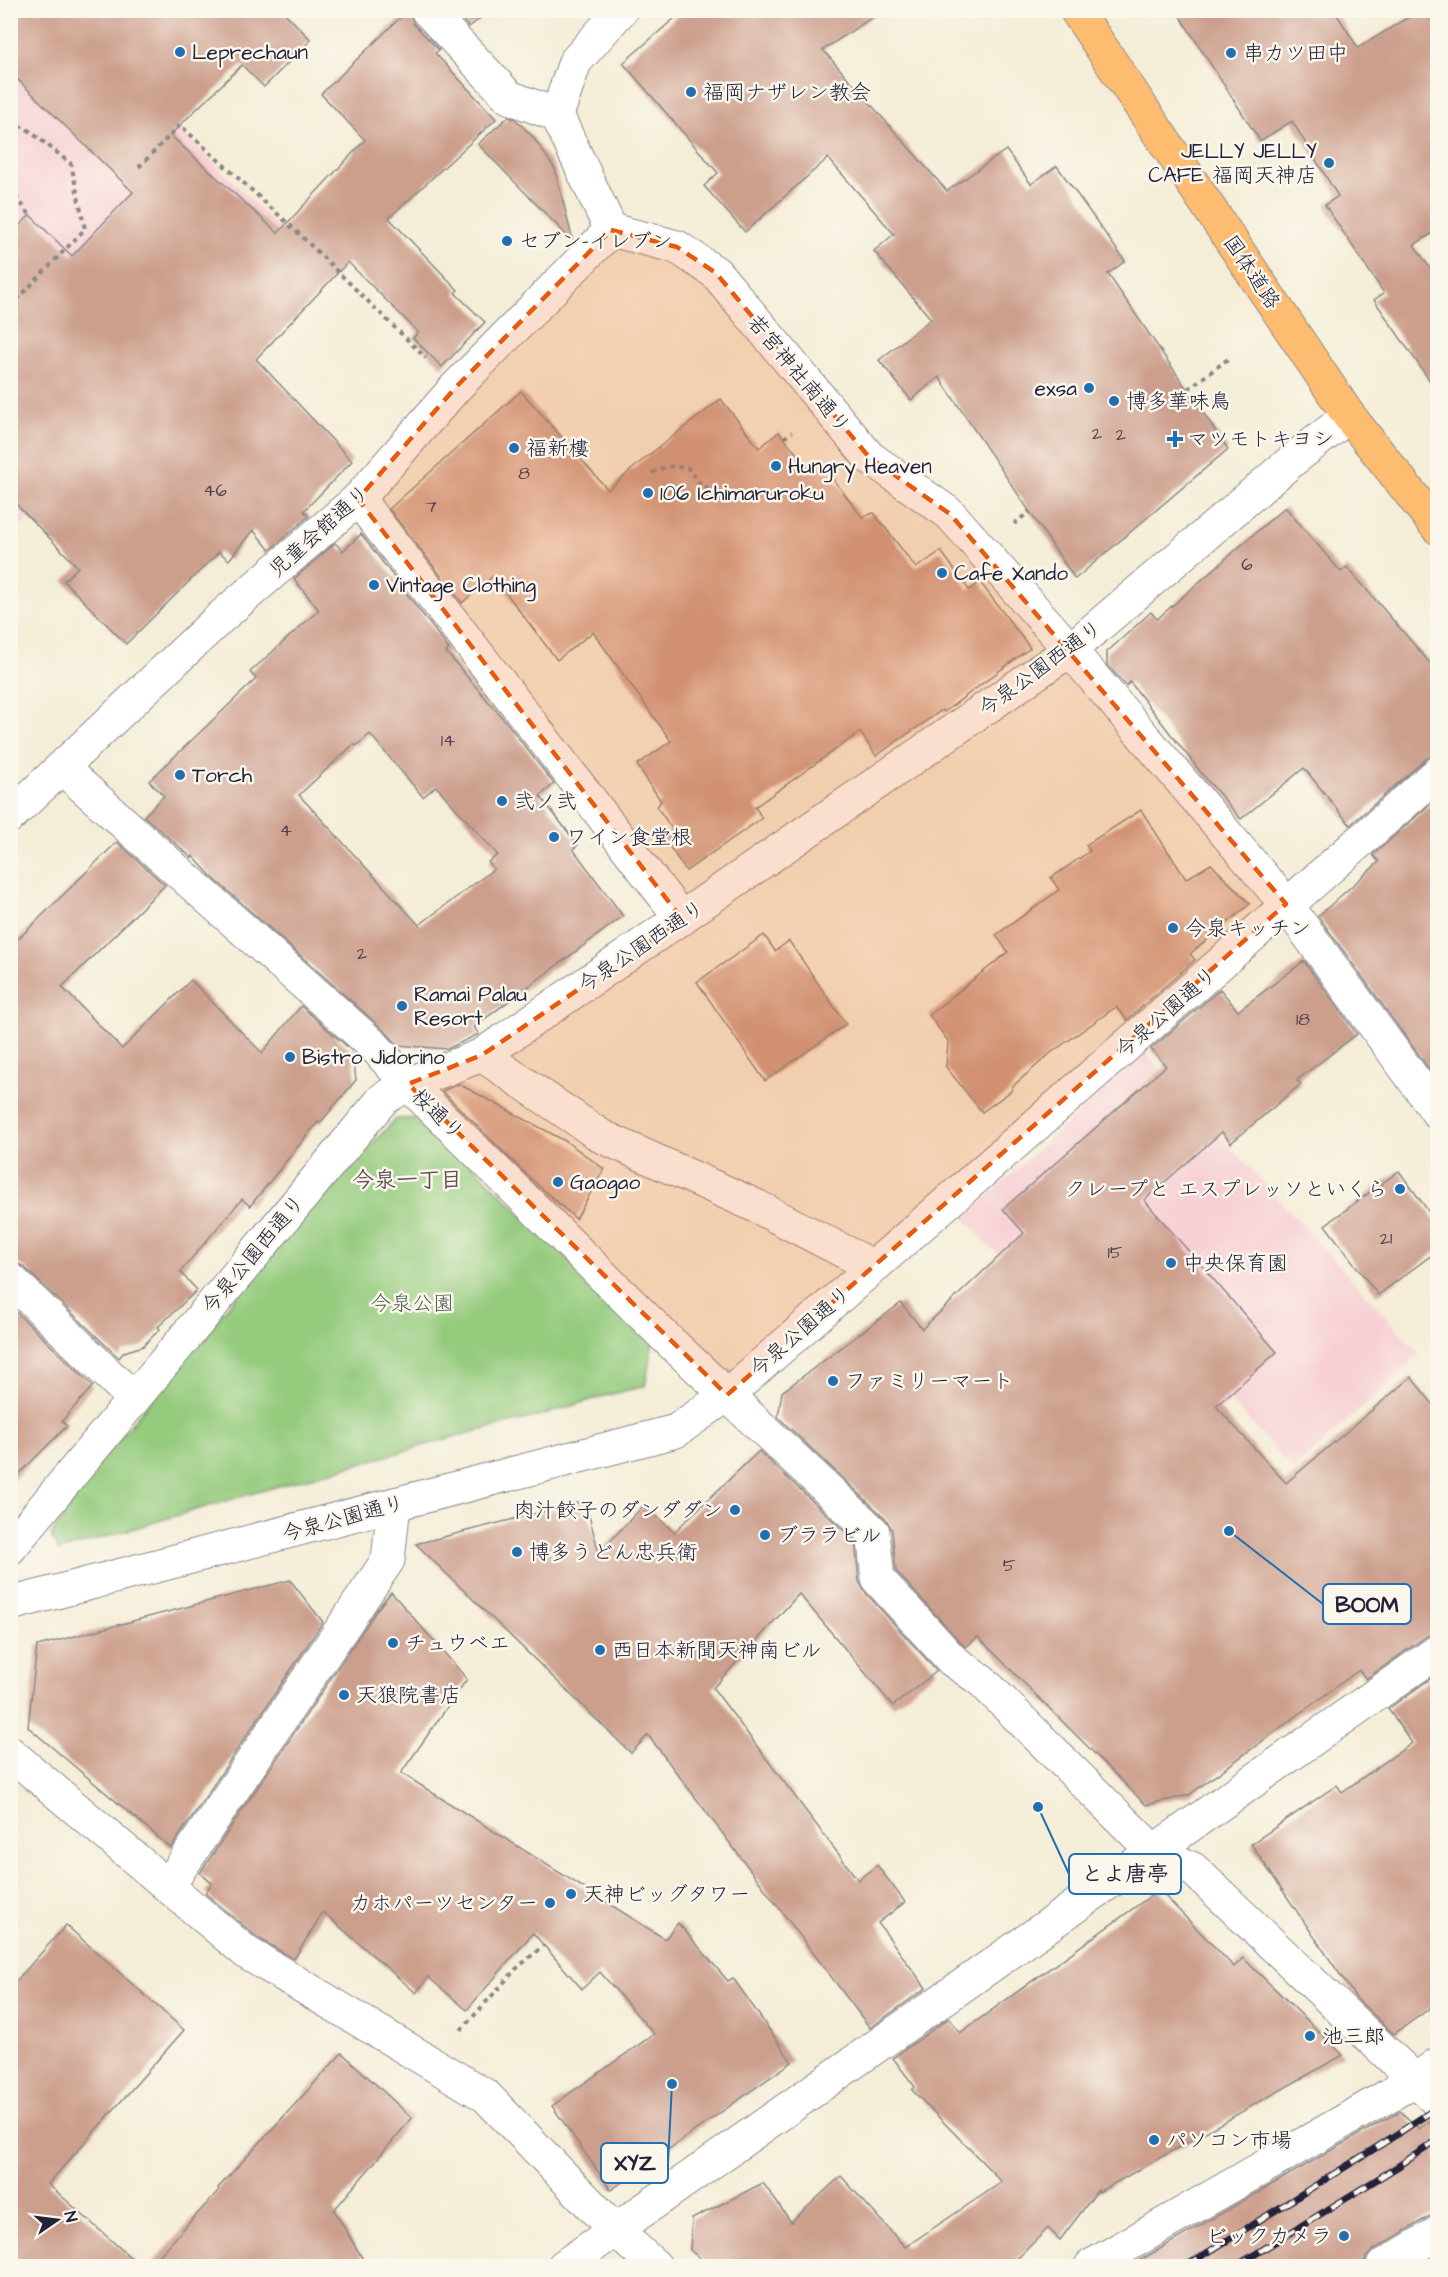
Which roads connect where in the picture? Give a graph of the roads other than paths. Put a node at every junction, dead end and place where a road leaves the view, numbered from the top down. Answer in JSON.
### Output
{"nodes":[{"id":1,"x":427,"y":10,"type":"edge"},
{"id":2,"x":621,"y":10,"type":"edge"},
{"id":3,"x":1076,"y":10,"type":"edge"},
{"id":4,"x":556,"y":116,"type":"junction"},
{"id":5,"x":611,"y":230,"type":"junction"},
{"id":6,"x":1349,"y":416,"type":"junction"},
{"id":7,"x":358,"y":499,"type":"junction"},
{"id":8,"x":1437,"y":528,"type":"edge"},
{"id":9,"x":1070,"y":650,"type":"junction"},
{"id":10,"x":62,"y":768,"type":"junction"},
{"id":11,"x":1437,"y":773,"type":"edge"},
{"id":12,"x":10,"y":816,"type":"edge"},
{"id":13,"x":1286,"y":904,"type":"junction"},
{"id":14,"x":682,"y":919,"type":"junction"},
{"id":15,"x":482,"y":1055,"type":"junction"},
{"id":16,"x":408,"y":1084,"type":"junction"},
{"id":17,"x":1437,"y":1113,"type":"edge"},
{"id":18,"x":874,"y":1267,"type":"junction"},
{"id":19,"x":10,"y":1279,"type":"edge"},
{"id":20,"x":727,"y":1395,"type":"junction"},
{"id":21,"x":133,"y":1398,"type":"junction"},
{"id":22,"x":394,"y":1504,"type":"junction"},
{"id":23,"x":10,"y":1548,"type":"edge"},
{"id":24,"x":10,"y":1604,"type":"edge"},
{"id":25,"x":1437,"y":1651,"type":"edge"},
{"id":26,"x":10,"y":1753,"type":"edge"},
{"id":27,"x":1152,"y":1850,"type":"junction"},
{"id":28,"x":168,"y":1886,"type":"junction"},
{"id":29,"x":1430,"y":2082,"type":"edge"},
{"id":30,"x":615,"y":2230,"type":"junction"},
{"id":31,"x":1437,"y":2233,"type":"edge"},
{"id":32,"x":1437,"y":2258,"type":"edge"},
{"id":33,"x":564,"y":2266,"type":"edge"},
{"id":34,"x":655,"y":2266,"type":"edge"},
{"id":35,"x":1091,"y":2266,"type":"edge"},
{"id":36,"x":1383,"y":2266,"type":"edge"},
{"id":37,"x":1424,"y":2266,"type":"edge"}],
"edges":[{"from":1,"to":4,"type":"street"},
{"from":2,"to":4,"type":"street"},
{"from":3,"to":6,"type":"highway","name":"国体道路"},
{"from":4,"to":5,"type":"street"},
{"from":5,"to":7,"type":"street","name":"児童会館通り"},
{"from":5,"to":9,"type":"street","name":"若宮神社南通り"},
{"from":6,"to":8,"type":"highway","name":"国体道路"},
{"from":6,"to":9,"type":"street","name":"今泉公園西通り"},
{"from":7,"to":10,"type":"street","name":"児童会館通り"},
{"from":7,"to":14,"type":"street"},
{"from":9,"to":13,"type":"street","name":"若宮神社南通り"},
{"from":9,"to":14,"type":"street","name":"今泉公園西通り"},
{"from":10,"to":12,"type":"street","name":"児童会館通り"},
{"from":10,"to":16,"type":"street","name":"桜通り"},
{"from":11,"to":13,"type":"street","name":"今泉公園通り"},
{"from":13,"to":17,"type":"street","name":"若宮神社南通り"},
{"from":13,"to":18,"type":"street","name":"今泉公園通り"},
{"from":14,"to":15,"type":"street","name":"今泉公園西通り"},
{"from":15,"to":16,"type":"street","name":"今泉公園西通り"},
{"from":15,"to":18,"type":"street"},
{"from":16,"to":20,"type":"street","name":"桜通り"},
{"from":16,"to":21,"type":"street","name":"今泉公園西通り"},
{"from":18,"to":20,"type":"street","name":"今泉公園通り"},
{"from":19,"to":21,"type":"street"},
{"from":20,"to":22,"type":"street","name":"今泉公園通り"},
{"from":20,"to":27,"type":"street","name":"桜通り"},
{"from":21,"to":23,"type":"street","name":"今泉公園西通り"},
{"from":22,"to":24,"type":"street","name":"今泉公園通り"},
{"from":22,"to":28,"type":"street"},
{"from":25,"to":27,"type":"street"},
{"from":26,"to":28,"type":"street"},
{"from":27,"to":29,"type":"street","name":"桜通り"},
{"from":27,"to":30,"type":"street"},
{"from":28,"to":30,"type":"street"},
{"from":29,"to":35,"type":"street"},
{"from":30,"to":33,"type":"street"},
{"from":30,"to":34,"type":"street"},
{"from":31,"to":36,"type":"street"},
{"from":32,"to":37,"type":"street"}]}
